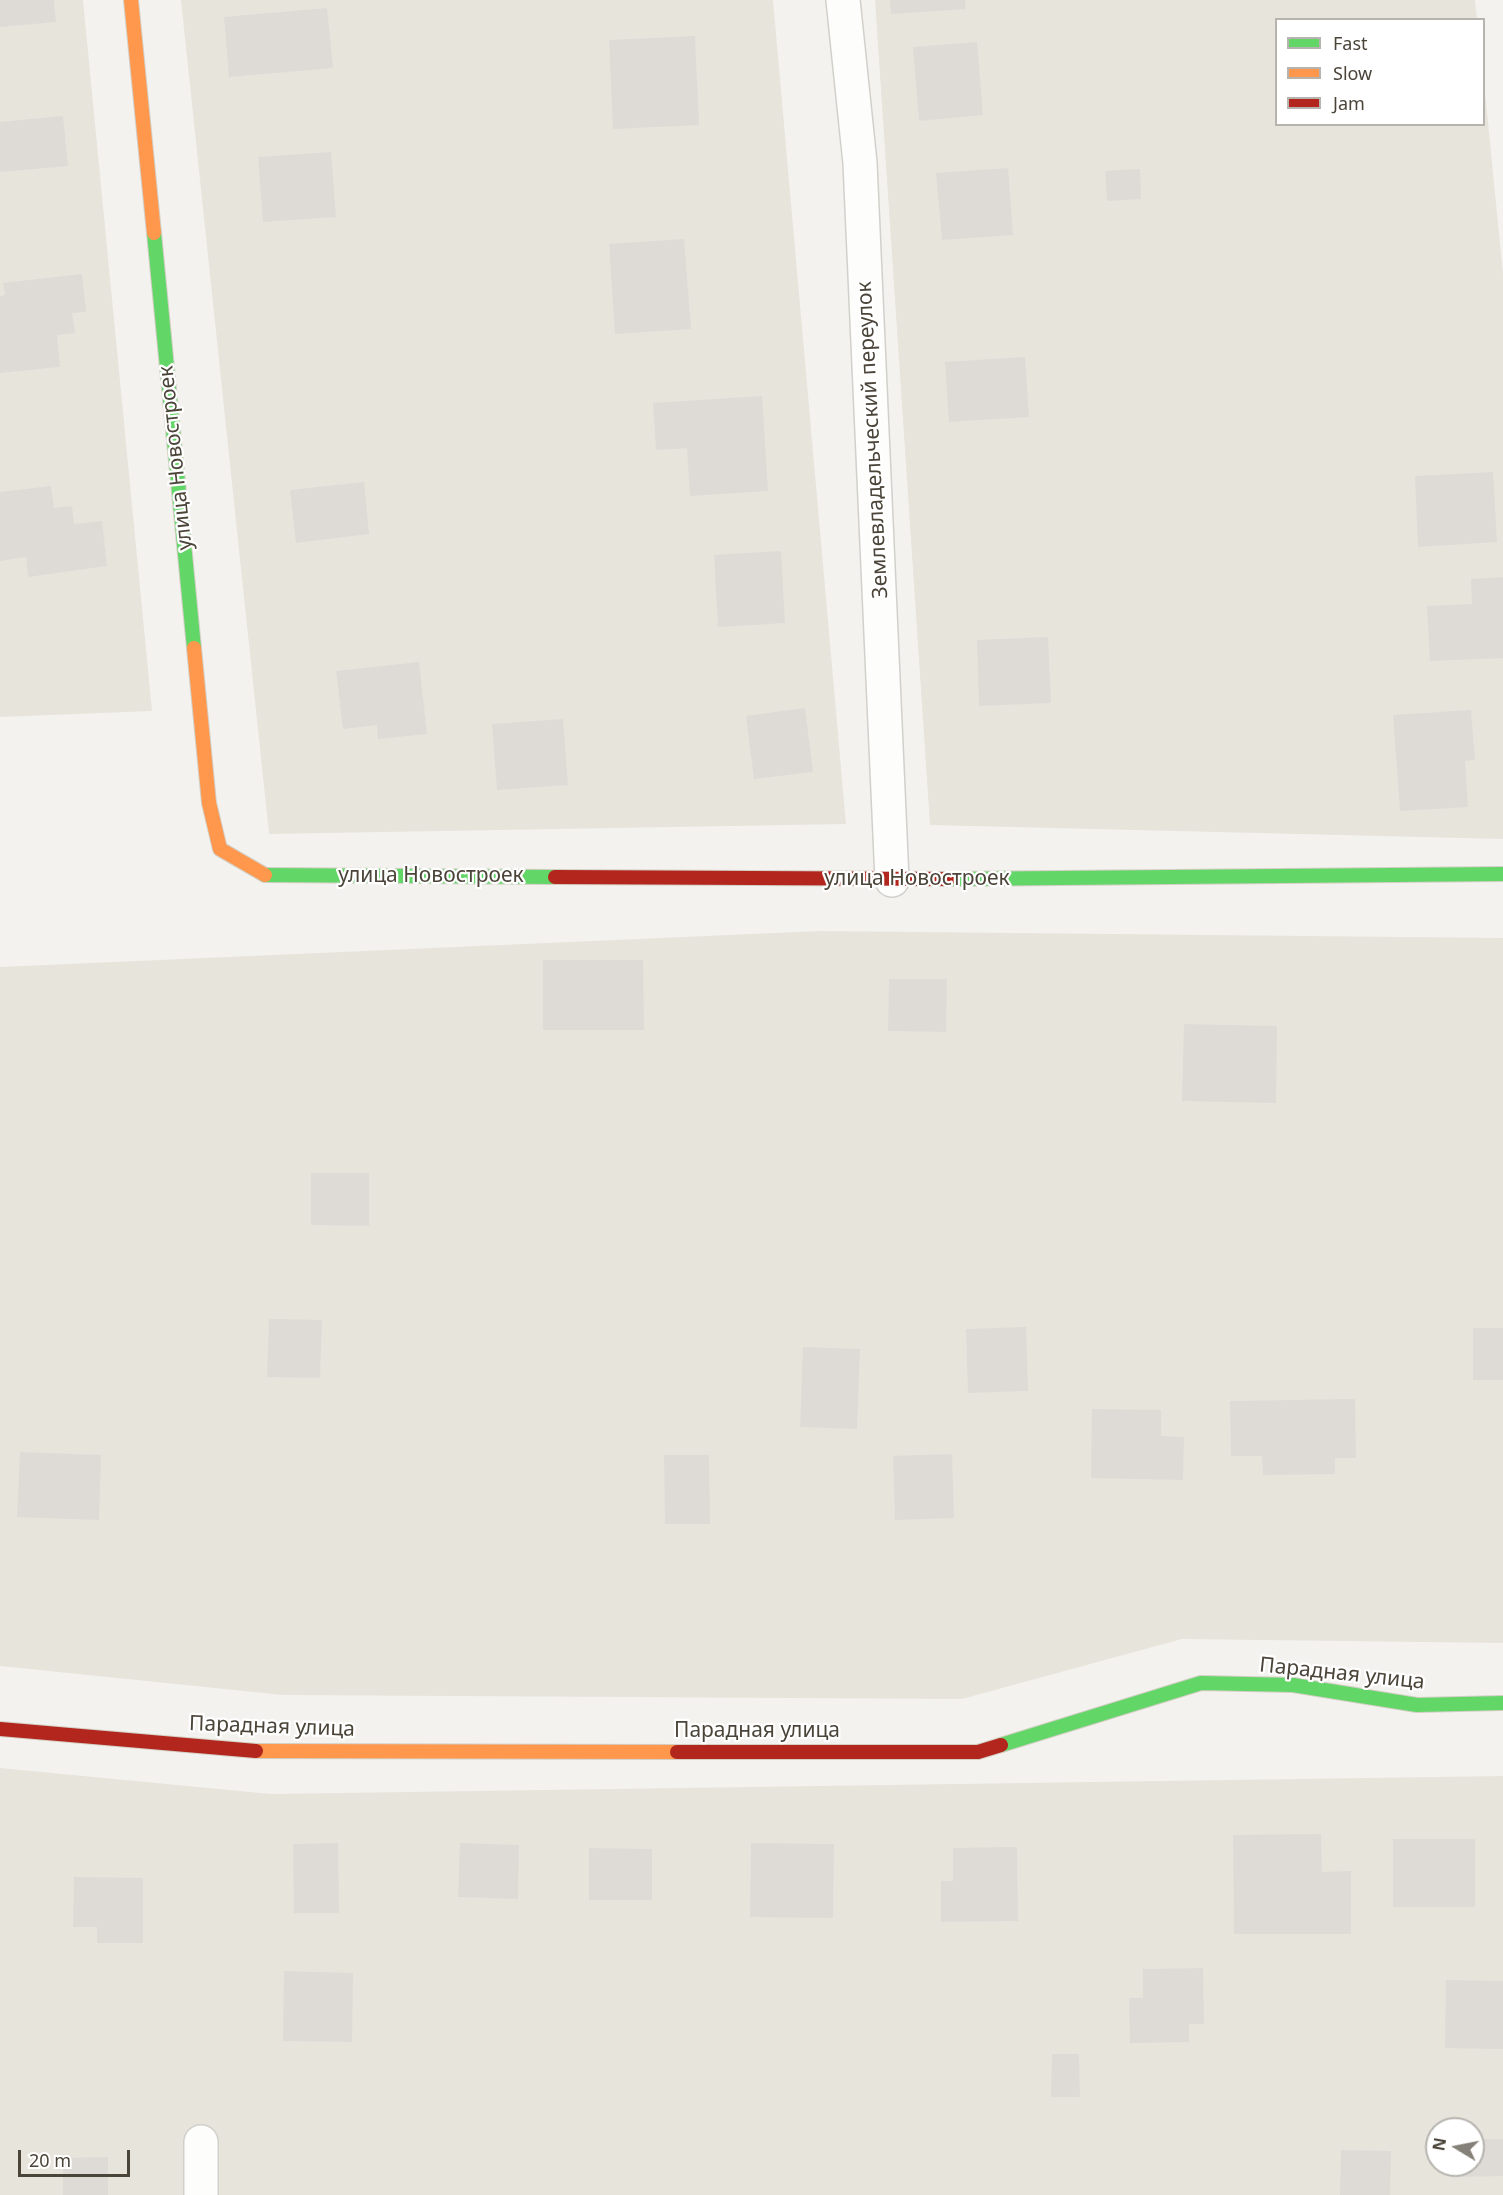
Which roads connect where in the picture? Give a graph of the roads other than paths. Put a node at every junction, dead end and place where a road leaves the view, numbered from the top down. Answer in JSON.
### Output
{"nodes":[{"id":1,"x":131,"y":0,"type":"edge"},
{"id":2,"x":843,"y":0,"type":"edge"},
{"id":3,"x":1503,"y":874,"type":"edge"},
{"id":4,"x":892,"y":880,"type":"junction"},
{"id":5,"x":1503,"y":1703,"type":"edge"},
{"id":6,"x":0,"y":1729,"type":"edge"},
{"id":7,"x":201,"y":2142,"type":"dead end"},
{"id":8,"x":201,"y":2195,"type":"edge"}],
"edges":[{"from":1,"to":4,"type":"street","name":"улица Новостроек"},
{"from":2,"to":4,"type":"street","name":"Землевладельческий переулок"},
{"from":3,"to":4,"type":"street","name":"улица Новостроек"},
{"from":5,"to":6,"type":"street","name":"Парадная улица"},
{"from":7,"to":8,"type":"street"}]}
